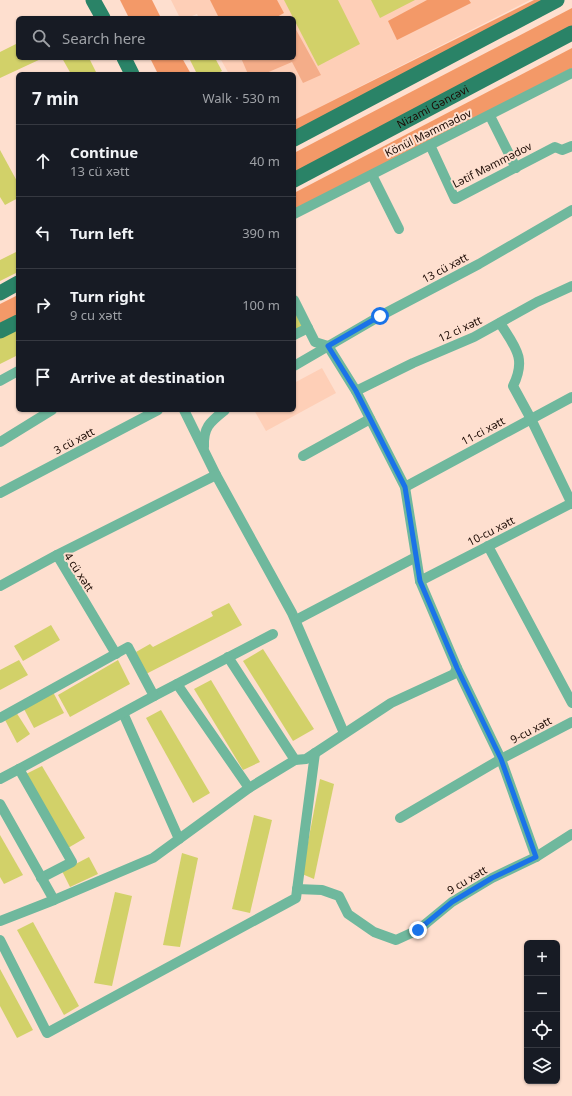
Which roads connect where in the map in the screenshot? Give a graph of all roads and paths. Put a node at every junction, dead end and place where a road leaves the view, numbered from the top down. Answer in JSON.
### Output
{"nodes":[{"id":1,"x":93,"y":0,"type":"edge"},
{"id":2,"x":556,"y":0,"type":"edge"},
{"id":3,"x":102,"y":16,"type":"edge"},
{"id":4,"x":572,"y":32,"type":"edge"},
{"id":5,"x":125,"y":60,"type":"edge"},
{"id":6,"x":131,"y":72,"type":"edge"},
{"id":7,"x":572,"y":74,"type":"edge"},
{"id":8,"x":490,"y":116,"type":"junction"},
{"id":9,"x":296,"y":138,"type":"edge"},
{"id":10,"x":430,"y":145,"type":"junction"},
{"id":11,"x":572,"y":146,"type":"edge"},
{"id":12,"x":516,"y":168,"type":"junction"},
{"id":13,"x":372,"y":175,"type":"junction"},
{"id":14,"x":296,"y":179,"type":"edge"},
{"id":15,"x":572,"y":210,"type":"edge"},
{"id":16,"x":296,"y":213,"type":"edge"},
{"id":17,"x":399,"y":229,"type":"dead end"},
{"id":18,"x":16,"y":284,"type":"edge"},
{"id":19,"x":572,"y":286,"type":"edge"},
{"id":20,"x":0,"y":293,"type":"edge"},
{"id":21,"x":296,"y":304,"type":"edge"},
{"id":22,"x":16,"y":323,"type":"edge"},
{"id":23,"x":500,"y":323,"type":"junction"},
{"id":24,"x":308,"y":328,"type":"junction"},
{"id":25,"x":0,"y":331,"type":"edge"},
{"id":26,"x":296,"y":334,"type":"edge"},
{"id":27,"x":328,"y":346,"type":"junction"},
{"id":28,"x":296,"y":365,"type":"edge"},
{"id":29,"x":16,"y":372,"type":"edge"},
{"id":30,"x":0,"y":381,"type":"edge"},
{"id":31,"x":356,"y":391,"type":"junction"},
{"id":32,"x":572,"y":397,"type":"edge"},
{"id":33,"x":49,"y":412,"type":"edge"},
{"id":34,"x":154,"y":412,"type":"edge"},
{"id":35,"x":185,"y":412,"type":"edge"},
{"id":36,"x":222,"y":412,"type":"edge"},
{"id":37,"x":370,"y":419,"type":"junction"},
{"id":38,"x":531,"y":419,"type":"junction"},
{"id":39,"x":0,"y":442,"type":"edge"},
{"id":40,"x":205,"y":452,"type":"junction"},
{"id":41,"x":303,"y":456,"type":"dead end"},
{"id":42,"x":216,"y":475,"type":"junction"},
{"id":43,"x":405,"y":487,"type":"junction"},
{"id":44,"x":0,"y":493,"type":"edge"},
{"id":45,"x":572,"y":504,"type":"edge"},
{"id":46,"x":488,"y":546,"type":"junction"},
{"id":47,"x":57,"y":555,"type":"junction"},
{"id":48,"x":416,"y":557,"type":"junction"},
{"id":49,"x":420,"y":581,"type":"junction"},
{"id":50,"x":0,"y":586,"type":"edge"},
{"id":51,"x":296,"y":620,"type":"junction"},
{"id":52,"x":273,"y":634,"type":"dead end"},
{"id":53,"x":116,"y":654,"type":"junction"},
{"id":54,"x":228,"y":657,"type":"junction"},
{"id":55,"x":457,"y":668,"type":"junction"},
{"id":56,"x":177,"y":684,"type":"junction"},
{"id":57,"x":154,"y":696,"type":"junction"},
{"id":58,"x":572,"y":703,"type":"edge"},
{"id":59,"x":123,"y":713,"type":"junction"},
{"id":60,"x":0,"y":718,"type":"edge"},
{"id":61,"x":572,"y":722,"type":"edge"},
{"id":62,"x":344,"y":732,"type":"junction"},
{"id":63,"x":315,"y":753,"type":"junction"},
{"id":64,"x":501,"y":759,"type":"junction"},
{"id":65,"x":295,"y":760,"type":"junction"},
{"id":66,"x":19,"y":769,"type":"junction"},
{"id":67,"x":0,"y":779,"type":"edge"},
{"id":68,"x":249,"y":788,"type":"junction"},
{"id":69,"x":0,"y":804,"type":"edge"},
{"id":70,"x":400,"y":818,"type":"dead end"},
{"id":71,"x":572,"y":834,"type":"edge"},
{"id":72,"x":179,"y":839,"type":"junction"},
{"id":73,"x":536,"y":857,"type":"junction"},
{"id":74,"x":41,"y":878,"type":"junction"},
{"id":75,"x":297,"y":889,"type":"junction"},
{"id":76,"x":54,"y":900,"type":"junction"},
{"id":77,"x":0,"y":921,"type":"edge"},
{"id":78,"x":0,"y":940,"type":"edge"}],
"edges":[{"from":1,"to":3,"type":"main road"},
{"from":2,"to":9,"type":"main road"},
{"from":4,"to":14,"type":"main road","name":"Nizami Gəncəvi"},
{"from":5,"to":6,"type":"main road"},
{"from":7,"to":8,"type":"street","name":"Könül Məmmədov"},
{"from":8,"to":10,"type":"street","name":"Könül Məmmədov"},
{"from":8,"to":12,"type":"street"},
{"from":10,"to":12,"type":"street","name":"Lətif Məmmədov"},
{"from":10,"to":13,"type":"street","name":"Könül Məmmədov"},
{"from":11,"to":12,"type":"street","name":"Lətif Məmmədov"},
{"from":13,"to":16,"type":"street","name":"Könül Məmmədov"},
{"from":13,"to":17,"type":"street"},
{"from":15,"to":27,"type":"street","name":"13 cü xətt"},
{"from":18,"to":20,"type":"main road"},
{"from":19,"to":23,"type":"street","name":"12 ci xətt"},
{"from":21,"to":24,"type":"street"},
{"from":22,"to":25,"type":"main road"},
{"from":23,"to":31,"type":"street","name":"12 ci xətt"},
{"from":23,"to":38,"type":"street"},
{"from":24,"to":26,"type":"street"},
{"from":24,"to":27,"type":"street"},
{"from":27,"to":28,"type":"street","name":"13 cü xətt"},
{"from":27,"to":31,"type":"street"},
{"from":29,"to":30,"type":"street"},
{"from":31,"to":37,"type":"street"},
{"from":32,"to":38,"type":"street","name":"11-ci xətt"},
{"from":33,"to":39,"type":"street"},
{"from":34,"to":44,"type":"street","name":"3 cü xətt"},
{"from":35,"to":40,"type":"street"},
{"from":36,"to":40,"type":"street"},
{"from":37,"to":41,"type":"street"},
{"from":37,"to":43,"type":"street"},
{"from":38,"to":43,"type":"street","name":"11-ci xətt"},
{"from":38,"to":45,"type":"street"},
{"from":40,"to":42,"type":"street"},
{"from":42,"to":47,"type":"street"},
{"from":42,"to":51,"type":"street"},
{"from":43,"to":48,"type":"street"},
{"from":45,"to":46,"type":"street","name":"10-cu xətt"},
{"from":46,"to":49,"type":"street","name":"10-cu xətt"},
{"from":46,"to":58,"type":"street"},
{"from":47,"to":50,"type":"street","name":"4 cü xətt"},
{"from":47,"to":53,"type":"street","name":"4 cü xətt"},
{"from":48,"to":49,"type":"street"},
{"from":48,"to":51,"type":"street"},
{"from":49,"to":55,"type":"street"},
{"from":51,"to":62,"type":"street"},
{"from":52,"to":54,"type":"street"},
{"from":53,"to":57,"type":"street"},
{"from":53,"to":60,"type":"street"},
{"from":54,"to":56,"type":"street"},
{"from":54,"to":65,"type":"street"},
{"from":55,"to":62,"type":"street"},
{"from":55,"to":64,"type":"street"},
{"from":56,"to":57,"type":"street"},
{"from":56,"to":68,"type":"street"},
{"from":57,"to":59,"type":"street"},
{"from":59,"to":66,"type":"street"},
{"from":59,"to":72,"type":"street"},
{"from":61,"to":64,"type":"street","name":"9-cu xətt"},
{"from":62,"to":63,"type":"street"},
{"from":63,"to":65,"type":"street"},
{"from":63,"to":75,"type":"street"},
{"from":64,"to":70,"type":"street","name":"9-cu xətt"},
{"from":64,"to":73,"type":"street"},
{"from":65,"to":68,"type":"street"},
{"from":66,"to":67,"type":"street"},
{"from":66,"to":74,"type":"street"},
{"from":68,"to":72,"type":"street"},
{"from":69,"to":74,"type":"street"},
{"from":71,"to":73,"type":"street","name":"9 cu xətt"},
{"from":72,"to":76,"type":"street"},
{"from":73,"to":75,"type":"street","name":"9 cu xətt"},
{"from":74,"to":76,"type":"street"},
{"from":75,"to":78,"type":"street"},
{"from":76,"to":77,"type":"street"}]}
